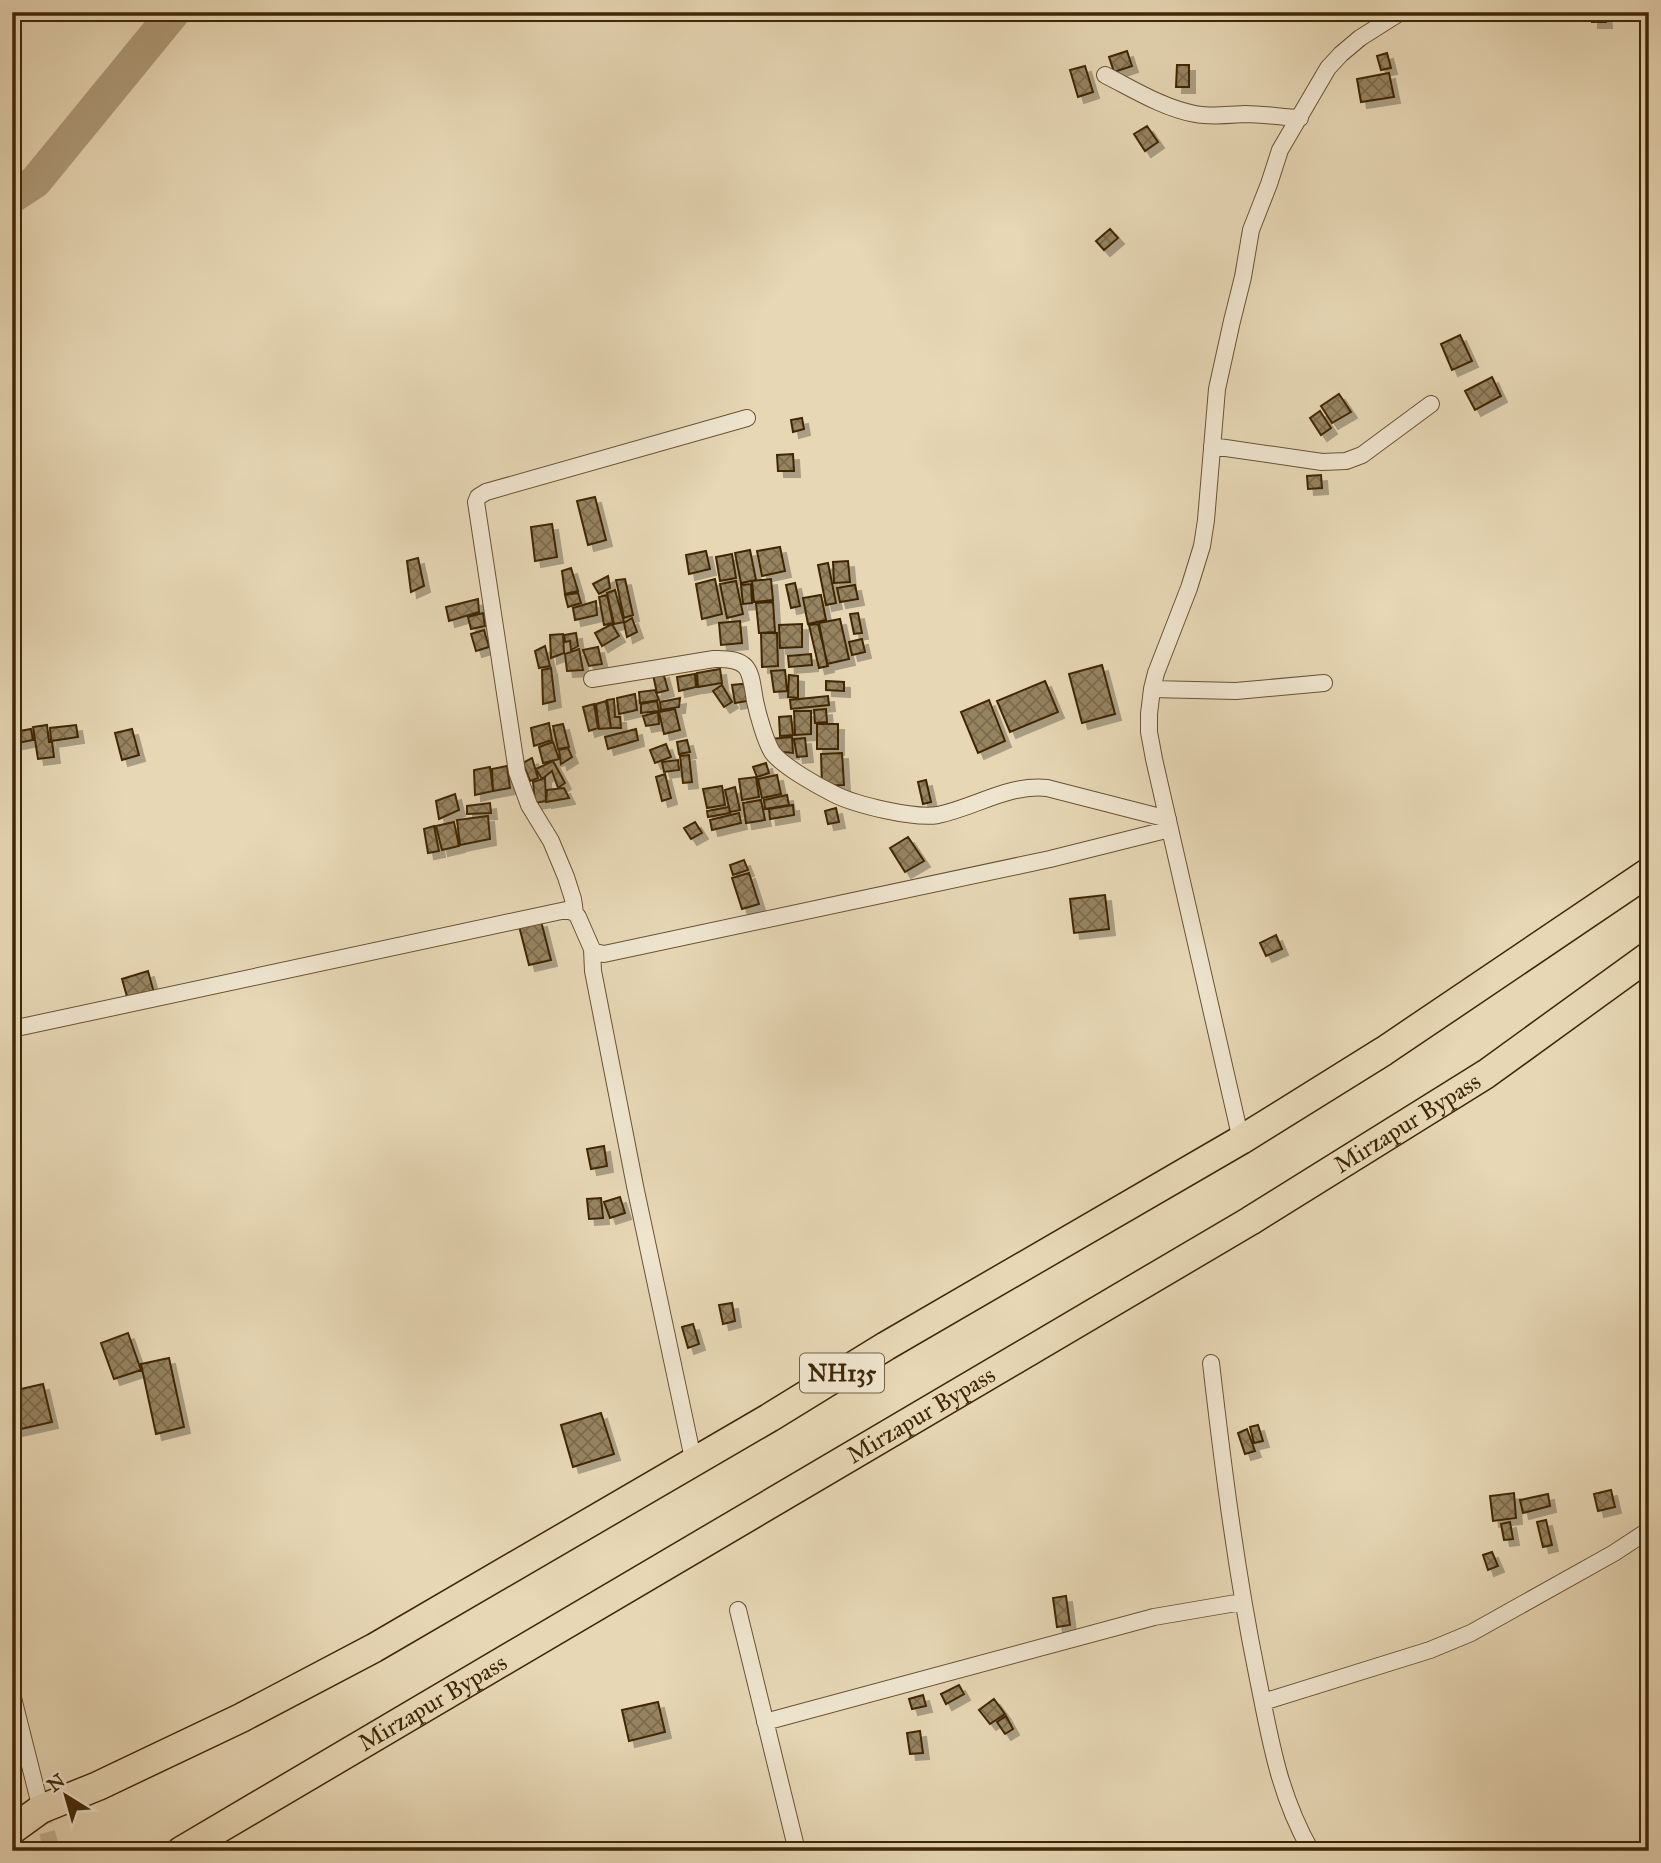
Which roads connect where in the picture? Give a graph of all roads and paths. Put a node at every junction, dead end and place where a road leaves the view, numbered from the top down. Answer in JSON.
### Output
{"nodes":[{"id":1,"x":1401,"y":12,"type":"edge"},
{"id":2,"x":1105,"y":75,"type":"dead end"},
{"id":3,"x":1300,"y":118,"type":"junction"},
{"id":4,"x":1431,"y":404,"type":"dead end"},
{"id":5,"x":747,"y":418,"type":"dead end"},
{"id":6,"x":1212,"y":446,"type":"junction"},
{"id":7,"x":592,"y":679,"type":"dead end"},
{"id":8,"x":1324,"y":683,"type":"dead end"},
{"id":9,"x":1152,"y":689,"type":"junction"},
{"id":10,"x":1169,"y":824,"type":"junction"},
{"id":11,"x":1649,"y":872,"type":"edge"},
{"id":12,"x":575,"y":913,"type":"junction"},
{"id":13,"x":592,"y":949,"type":"junction"},
{"id":14,"x":1649,"y":957,"type":"edge"},
{"id":15,"x":12,"y":1029,"type":"edge"},
{"id":16,"x":1241,"y":1140,"type":"junction"},
{"id":17,"x":1211,"y":1363,"type":"dead end"},
{"id":18,"x":692,"y":1454,"type":"dead end"},
{"id":19,"x":1649,"y":1530,"type":"edge"},
{"id":20,"x":1242,"y":1602,"type":"junction"},
{"id":21,"x":738,"y":1610,"type":"dead end"},
{"id":22,"x":12,"y":1694,"type":"edge"},
{"id":23,"x":1263,"y":1702,"type":"junction"},
{"id":24,"x":765,"y":1722,"type":"junction"},
{"id":25,"x":41,"y":1809,"type":"junction"},
{"id":26,"x":12,"y":1830,"type":"edge"},
{"id":27,"x":181,"y":1851,"type":"edge"},
{"id":28,"x":797,"y":1851,"type":"edge"},
{"id":29,"x":1311,"y":1851,"type":"edge"}],
"edges":[{"from":1,"to":3,"type":"street"},
{"from":2,"to":3,"type":"street"},
{"from":3,"to":6,"type":"street"},
{"from":4,"to":6,"type":"street"},
{"from":5,"to":12,"type":"street"},
{"from":6,"to":9,"type":"street"},
{"from":7,"to":10,"type":"street"},
{"from":8,"to":9,"type":"street"},
{"from":9,"to":10,"type":"street"},
{"from":10,"to":13,"type":"street"},
{"from":10,"to":16,"type":"street"},
{"from":11,"to":16,"type":"highway","number":"NH135"},
{"from":12,"to":13,"type":"street"},
{"from":12,"to":15,"type":"street"},
{"from":13,"to":18,"type":"street"},
{"from":14,"to":27,"type":"highway","name":"Mirzapur Bypass"},
{"from":16,"to":25,"type":"highway","number":"NH135"},
{"from":17,"to":20,"type":"street"},
{"from":19,"to":23,"type":"street"},
{"from":20,"to":23,"type":"street"},
{"from":20,"to":24,"type":"street"},
{"from":21,"to":24,"type":"street"},
{"from":22,"to":25,"type":"street"},
{"from":23,"to":29,"type":"street"},
{"from":24,"to":28,"type":"street"},
{"from":25,"to":26,"type":"highway","number":"NH135"}]}
